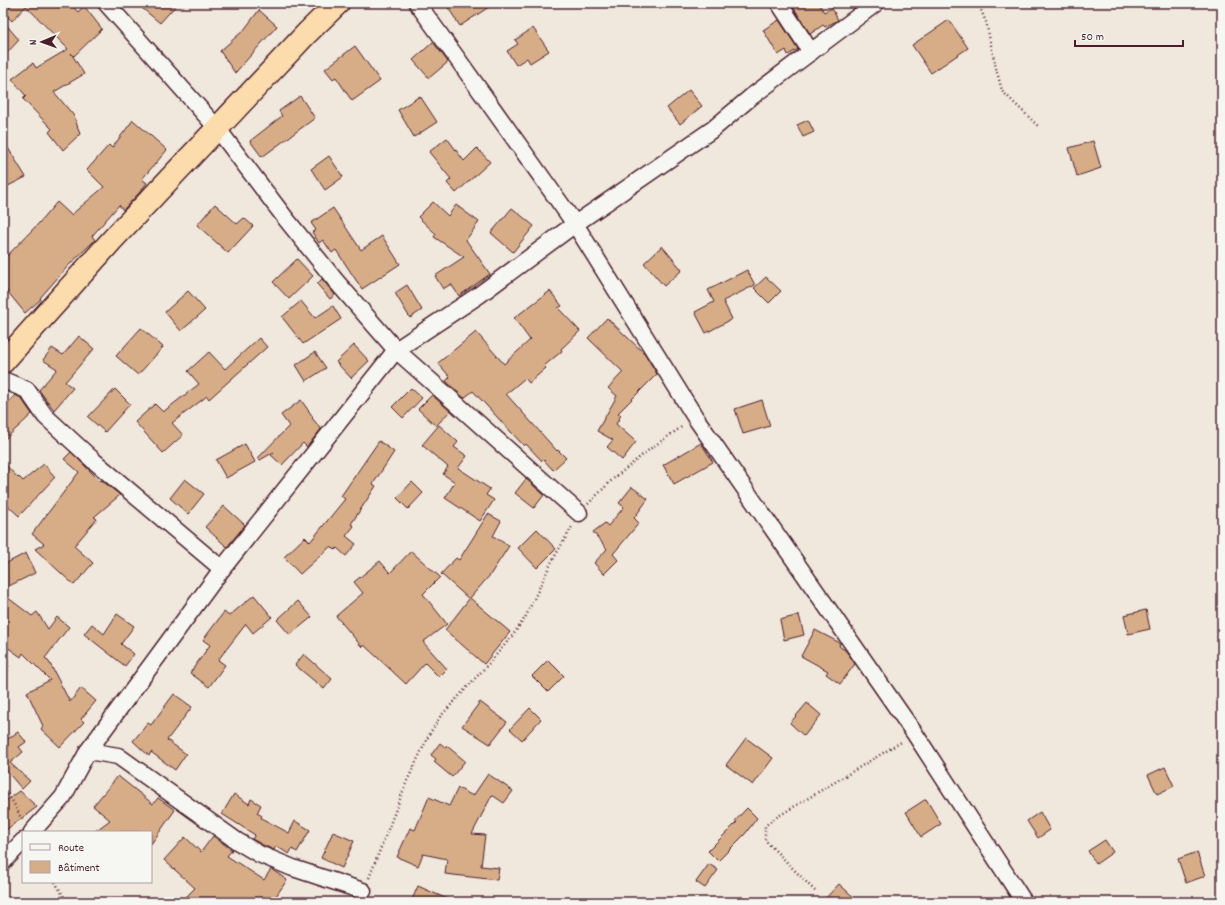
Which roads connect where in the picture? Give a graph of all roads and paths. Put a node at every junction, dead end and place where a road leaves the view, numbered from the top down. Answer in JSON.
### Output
{"nodes":[{"id":1,"x":106,"y":3,"type":"edge"},
{"id":2,"x":338,"y":3,"type":"edge"},
{"id":3,"x":417,"y":3,"type":"edge"},
{"id":4,"x":779,"y":3,"type":"edge"},
{"id":5,"x":876,"y":3,"type":"edge"},
{"id":6,"x":978,"y":3,"type":"edge"},
{"id":7,"x":811,"y":52,"type":"junction"},
{"id":8,"x":1039,"y":127,"type":"dead end"},
{"id":9,"x":217,"y":128,"type":"junction"},
{"id":10,"x":574,"y":224,"type":"junction"},
{"id":11,"x":396,"y":350,"type":"junction"},
{"id":12,"x":3,"y":362,"type":"edge"},
{"id":13,"x":3,"y":380,"type":"edge"},
{"id":14,"x":695,"y":417,"type":"junction"},
{"id":15,"x":579,"y":513,"type":"junction"},
{"id":16,"x":222,"y":569,"type":"junction"},
{"id":17,"x":3,"y":655,"type":"edge"},
{"id":18,"x":3,"y":680,"type":"edge"},
{"id":19,"x":105,"y":728,"type":"junction"},
{"id":20,"x":915,"y":734,"type":"junction"},
{"id":21,"x":88,"y":751,"type":"junction"},
{"id":22,"x":118,"y":756,"type":"junction"},
{"id":23,"x":3,"y":788,"type":"edge"},
{"id":24,"x":25,"y":831,"type":"edge"},
{"id":25,"x":28,"y":831,"type":"edge"},
{"id":26,"x":22,"y":838,"type":"edge"},
{"id":27,"x":3,"y":862,"type":"edge"},
{"id":28,"x":56,"y":883,"type":"edge"},
{"id":29,"x":363,"y":891,"type":"joint"},
{"id":30,"x":815,"y":891,"type":"dead end"},
{"id":31,"x":68,"y":902,"type":"edge"},
{"id":32,"x":1024,"y":902,"type":"edge"}],
"edges":[{"from":1,"to":9,"type":"street"},
{"from":2,"to":9,"type":"highway"},
{"from":3,"to":10,"type":"street"},
{"from":4,"to":7,"type":"street"},
{"from":5,"to":7,"type":"street"},
{"from":6,"to":8,"type":"path"},
{"from":7,"to":10,"type":"street"},
{"from":9,"to":11,"type":"street"},
{"from":9,"to":12,"type":"highway"},
{"from":10,"to":11,"type":"street"},
{"from":10,"to":14,"type":"street"},
{"from":11,"to":15,"type":"street"},
{"from":11,"to":16,"type":"street"},
{"from":13,"to":16,"type":"street"},
{"from":14,"to":15,"type":"path"},
{"from":14,"to":20,"type":"street"},
{"from":15,"to":29,"type":"path"},
{"from":16,"to":19,"type":"street"},
{"from":17,"to":18,"type":"path"},
{"from":19,"to":21,"type":"street"},
{"from":19,"to":22,"type":"street"},
{"from":20,"to":30,"type":"path"},
{"from":20,"to":32,"type":"street"},
{"from":21,"to":22,"type":"street"},
{"from":21,"to":25,"type":"street"},
{"from":22,"to":29,"type":"street"},
{"from":23,"to":24,"type":"path"},
{"from":26,"to":27,"type":"street"},
{"from":28,"to":31,"type":"path"}]}
